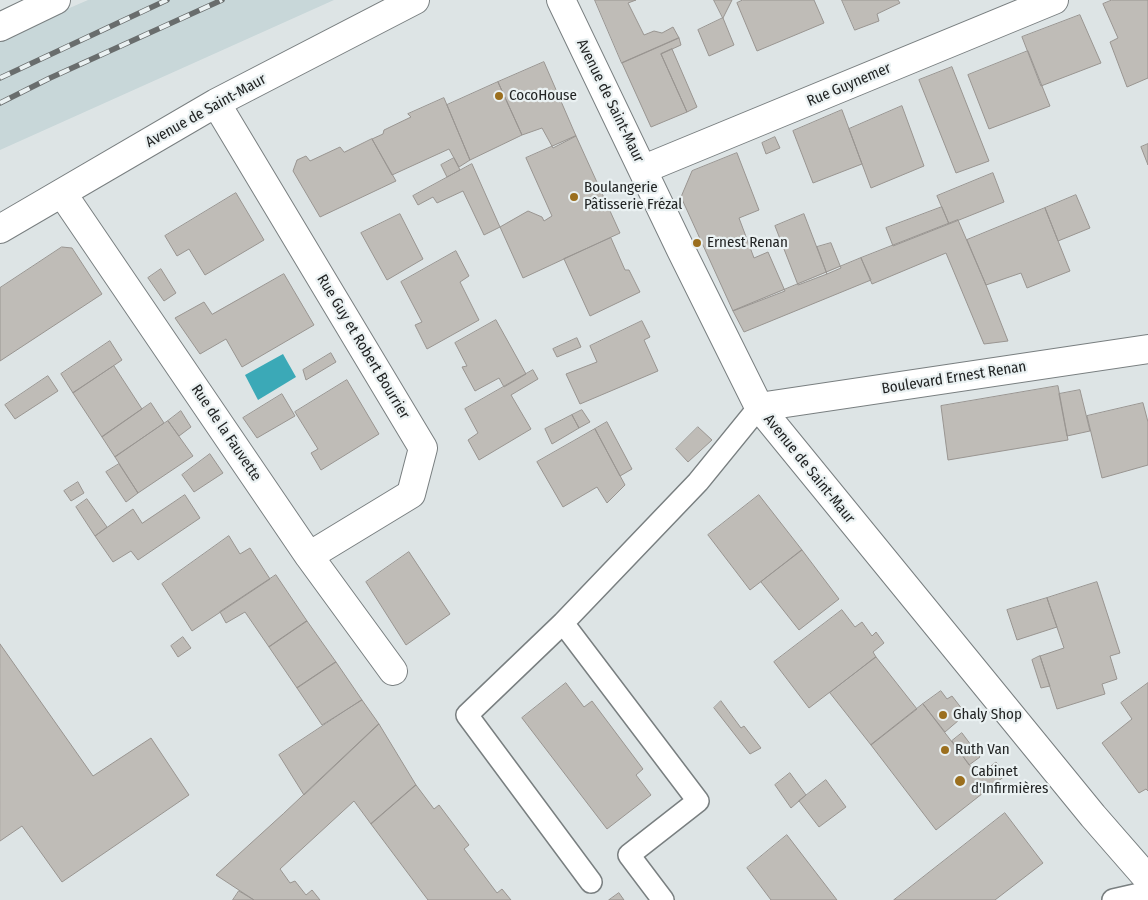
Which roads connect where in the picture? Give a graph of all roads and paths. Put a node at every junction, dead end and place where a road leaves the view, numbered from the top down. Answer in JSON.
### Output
{"nodes":[{"id":1,"x":56,"y":0,"type":"edge"},
{"id":2,"x":415,"y":0,"type":"edge"},
{"id":3,"x":561,"y":0,"type":"edge"},
{"id":4,"x":1054,"y":0,"type":"edge"},
{"id":5,"x":0,"y":27,"type":"edge"},
{"id":6,"x":216,"y":103,"type":"junction"},
{"id":7,"x":644,"y":169,"type":"junction"},
{"id":8,"x":62,"y":193,"type":"junction"},
{"id":9,"x":0,"y":229,"type":"edge"},
{"id":10,"x":1148,"y":349,"type":"edge"},
{"id":11,"x":759,"y":407,"type":"junction"},
{"id":12,"x":309,"y":556,"type":"junction"},
{"id":13,"x":563,"y":623,"type":"junction"},
{"id":14,"x":393,"y":671,"type":"dead end"},
{"id":15,"x":1148,"y":879,"type":"edge"},
{"id":16,"x":591,"y":882,"type":"dead end"},
{"id":17,"x":1148,"y":892,"type":"edge"},
{"id":18,"x":663,"y":900,"type":"edge"},
{"id":19,"x":1113,"y":900,"type":"edge"}],
"edges":[{"from":1,"to":5,"type":"street"},
{"from":2,"to":6,"type":"street","name":"Avenue de Saint-Maur"},
{"from":3,"to":7,"type":"street","name":"Avenue de Saint-Maur"},
{"from":4,"to":7,"type":"street","name":"Rue Guynemer"},
{"from":6,"to":8,"type":"street","name":"Avenue de Saint-Maur"},
{"from":6,"to":12,"type":"street","name":"Rue Guy et Robert Bourrier"},
{"from":7,"to":11,"type":"street","name":"Avenue de Saint-Maur"},
{"from":8,"to":9,"type":"street","name":"Avenue de Saint-Maur"},
{"from":8,"to":12,"type":"street","name":"Rue de la Fauvette"},
{"from":10,"to":11,"type":"street","name":"Boulevard Ernest Renan"},
{"from":11,"to":13,"type":"lane"},
{"from":11,"to":15,"type":"street","name":"Avenue de Saint-Maur"},
{"from":12,"to":14,"type":"street","name":"Rue de la Fauvette"},
{"from":13,"to":16,"type":"lane"},
{"from":13,"to":18,"type":"lane"},
{"from":17,"to":19,"type":"lane"}]}
